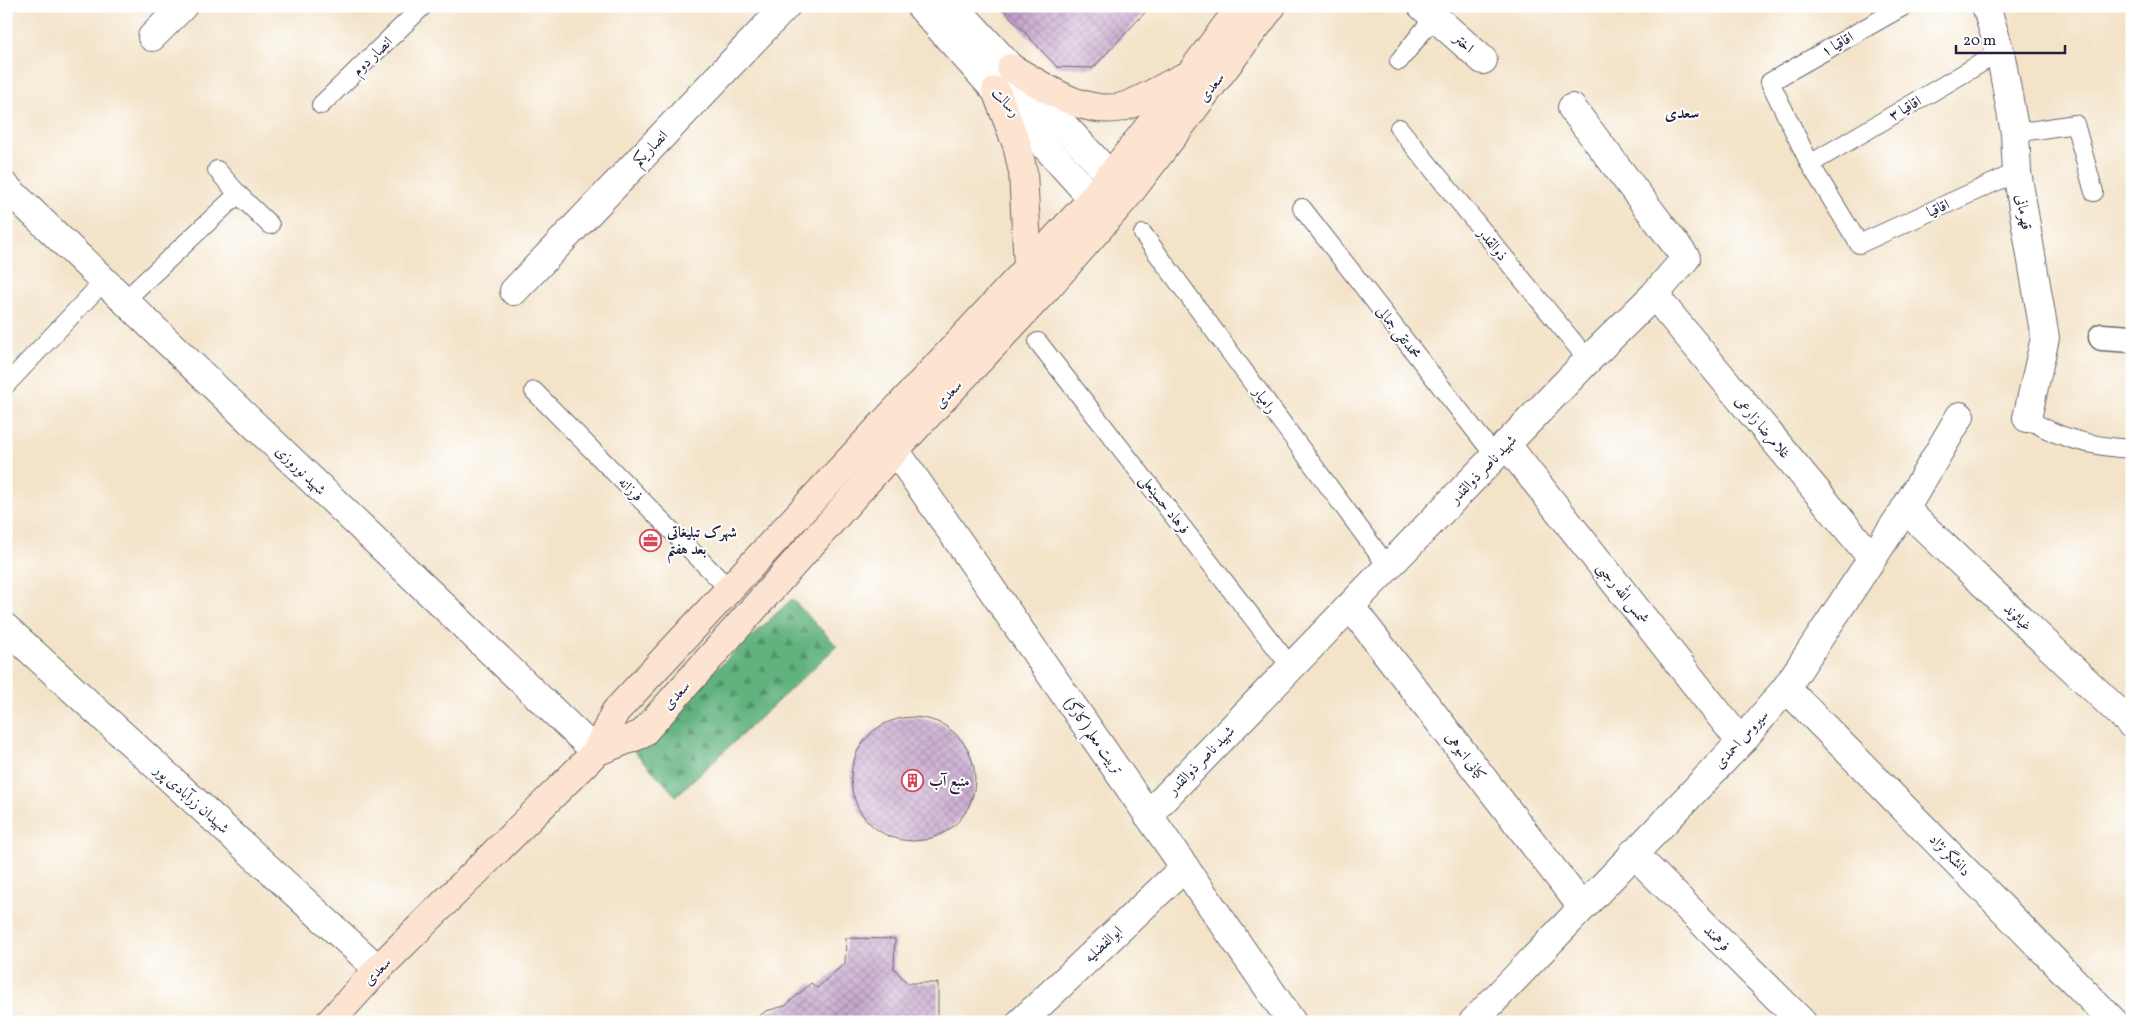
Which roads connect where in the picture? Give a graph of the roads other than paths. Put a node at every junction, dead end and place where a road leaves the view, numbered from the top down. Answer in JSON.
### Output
{"nodes":[{"id":1,"x":183,"y":6,"type":"edge"},
{"id":2,"x":423,"y":6,"type":"edge"},
{"id":3,"x":786,"y":6,"type":"edge"},
{"id":4,"x":920,"y":6,"type":"edge"},
{"id":5,"x":954,"y":6,"type":"edge"},
{"id":6,"x":1240,"y":6,"type":"edge"},
{"id":7,"x":1272,"y":6,"type":"edge"},
{"id":8,"x":1904,"y":6,"type":"edge"},
{"id":9,"x":1986,"y":6,"type":"edge"},
{"id":10,"x":1428,"y":12,"type":"edge"},
{"id":11,"x":152,"y":37,"type":"dead end"},
{"id":12,"x":2000,"y":52,"type":"junction"},
{"id":13,"x":1482,"y":60,"type":"dead end"},
{"id":14,"x":1399,"y":61,"type":"dead end"},
{"id":15,"x":1012,"y":68,"type":"junction"},
{"id":16,"x":1190,"y":74,"type":"junction"},
{"id":17,"x":996,"y":91,"type":"junction"},
{"id":18,"x":321,"y":106,"type":"dead end"},
{"id":19,"x":1572,"y":108,"type":"dead end"},
{"id":20,"x":1399,"y":128,"type":"dead end"},
{"id":21,"x":2014,"y":133,"type":"junction"},
{"id":22,"x":1810,"y":164,"type":"junction"},
{"id":23,"x":217,"y":170,"type":"dead end"},
{"id":24,"x":2017,"y":172,"type":"junction"},
{"id":25,"x":1119,"y":185,"type":"junction"},
{"id":26,"x":6,"y":187,"type":"edge"},
{"id":27,"x":2094,"y":192,"type":"dead end"},
{"id":28,"x":238,"y":194,"type":"junction"},
{"id":29,"x":1100,"y":208,"type":"junction"},
{"id":30,"x":1302,"y":208,"type":"dead end"},
{"id":31,"x":270,"y":225,"type":"dead end"},
{"id":32,"x":1143,"y":234,"type":"dead end"},
{"id":33,"x":1028,"y":266,"type":"junction"},
{"id":34,"x":104,"y":282,"type":"junction"},
{"id":35,"x":514,"y":291,"type":"dead end"},
{"id":36,"x":1654,"y":295,"type":"junction"},
{"id":37,"x":124,"y":301,"type":"junction"},
{"id":38,"x":2102,"y":337,"type":"dead end"},
{"id":39,"x":2132,"y":339,"type":"edge"},
{"id":40,"x":1038,"y":342,"type":"dead end"},
{"id":41,"x":1588,"y":360,"type":"junction"},
{"id":42,"x":6,"y":385,"type":"edge"},
{"id":43,"x":534,"y":391,"type":"dead end"},
{"id":44,"x":1960,"y":416,"type":"dead end"},
{"id":45,"x":2027,"y":418,"type":"joint"},
{"id":46,"x":2132,"y":449,"type":"edge"},
{"id":47,"x":895,"y":450,"type":"junction"},
{"id":48,"x":1501,"y":450,"type":"junction"},
{"id":49,"x":1905,"y":509,"type":"junction"},
{"id":50,"x":1872,"y":558,"type":"junction"},
{"id":51,"x":1388,"y":567,"type":"junction"},
{"id":52,"x":728,"y":588,"type":"junction"},
{"id":53,"x":1350,"y":606,"type":"junction"},
{"id":54,"x":6,"y":628,"type":"edge"},
{"id":55,"x":1291,"y":667,"type":"junction"},
{"id":56,"x":1786,"y":688,"type":"junction"},
{"id":57,"x":2132,"y":725,"type":"edge"},
{"id":58,"x":1741,"y":742,"type":"junction"},
{"id":59,"x":596,"y":752,"type":"junction"},
{"id":60,"x":1148,"y":815,"type":"junction"},
{"id":61,"x":1633,"y":854,"type":"junction"},
{"id":62,"x":1185,"y":867,"type":"junction"},
{"id":63,"x":1582,"y":907,"type":"junction"},
{"id":64,"x":378,"y":969,"type":"junction"},
{"id":65,"x":330,"y":1022,"type":"edge"},
{"id":66,"x":1021,"y":1022,"type":"edge"},
{"id":67,"x":1292,"y":1022,"type":"edge"},
{"id":68,"x":1473,"y":1022,"type":"edge"},
{"id":69,"x":1802,"y":1022,"type":"edge"},
{"id":70,"x":2114,"y":1022,"type":"edge"}],
"edges":[{"from":1,"to":11,"type":"street"},
{"from":2,"to":18,"type":"lane","name":"انصار دوم"},
{"from":3,"to":35,"type":"street","name":"انصار یکم"},
{"from":4,"to":17,"type":"street","name":"رسالت"},
{"from":5,"to":15,"type":"street","name":"رسالت"},
{"from":6,"to":16,"type":"main road","name":"سعدی"},
{"from":7,"to":25,"type":"main road","name":"سعدی"},
{"from":8,"to":22,"type":"lane","name":"اقاقیا ۱"},
{"from":9,"to":12,"type":"street","name":"قهرمانی"},
{"from":10,"to":13,"type":"street","name":"اختر"},
{"from":10,"to":14,"type":"lane"},
{"from":12,"to":21,"type":"street","name":"قهرمانی"},
{"from":12,"to":22,"type":"lane","name":"اقاقیا ۳"},
{"from":15,"to":16,"type":"main road"},
{"from":15,"to":25,"type":"street","name":"رسالت"},
{"from":16,"to":25,"type":"main road","name":"سعدی"},
{"from":17,"to":29,"type":"street","name":"رسالت"},
{"from":17,"to":33,"type":"main road"},
{"from":19,"to":36,"type":"street","name":"شهید ناصر ذوالقدر"},
{"from":20,"to":41,"type":"lane","name":"ذوالقدر"},
{"from":21,"to":24,"type":"street","name":"قهرمانی"},
{"from":21,"to":27,"type":"lane"},
{"from":22,"to":24,"type":"lane","name":"اقاقیا"},
{"from":23,"to":28,"type":"lane"},
{"from":24,"to":45,"type":"street","name":"قهرمانی"},
{"from":25,"to":29,"type":"main road","name":"سعدی"},
{"from":26,"to":34,"type":"street","name":"شهید نوروزی"},
{"from":28,"to":31,"type":"lane"},
{"from":28,"to":37,"type":"lane"},
{"from":29,"to":33,"type":"main road","name":"سعدی"},
{"from":29,"to":47,"type":"main road","name":"سعدی"},
{"from":30,"to":48,"type":"lane","name":"محمدتقی جمالی"},
{"from":32,"to":51,"type":"lane","name":"رامیار"},
{"from":33,"to":52,"type":"main road","name":"سعدی"},
{"from":34,"to":37,"type":"street","name":"شهید نوروزی"},
{"from":34,"to":42,"type":"lane"},
{"from":36,"to":41,"type":"street","name":"شهید ناصر ذوالقدر"},
{"from":36,"to":50,"type":"street","name":"غلامرضا زارعی"},
{"from":37,"to":59,"type":"street","name":"شهید نوروزی"},
{"from":38,"to":39,"type":"street"},
{"from":40,"to":55,"type":"lane","name":"فرهاد حسینعلی"},
{"from":41,"to":48,"type":"street","name":"شهید ناصر ذوالقدر"},
{"from":43,"to":52,"type":"lane","name":"فرزانه"},
{"from":44,"to":49,"type":"street","name":"سیروس احمدی"},
{"from":45,"to":46,"type":"lane"},
{"from":47,"to":59,"type":"main road","name":"سعدی"},
{"from":47,"to":60,"type":"street","name":"تربیت معلم (کارگر)"},
{"from":48,"to":51,"type":"street","name":"شهید ناصر ذوالقدر"},
{"from":48,"to":58,"type":"street","name":"شمس الله رجبی"},
{"from":49,"to":50,"type":"street","name":"سیروس احمدی"},
{"from":49,"to":57,"type":"street","name":"غیاثوند"},
{"from":50,"to":56,"type":"street","name":"سیروس احمدی"},
{"from":51,"to":53,"type":"street","name":"شهید ناصر ذوالقدر"},
{"from":52,"to":59,"type":"main road","name":"سعدی"},
{"from":53,"to":55,"type":"street","name":"شهید ناصر ذوالقدر"},
{"from":53,"to":63,"type":"street","name":"کیانی انبوهی"},
{"from":54,"to":64,"type":"street","name":"شهیدان زرآبادی پور"},
{"from":55,"to":60,"type":"street","name":"شهید ناصر ذوالقدر"},
{"from":56,"to":58,"type":"street","name":"سیروس احمدی"},
{"from":56,"to":70,"type":"street","name":"دانشگر نژاد"},
{"from":58,"to":61,"type":"street","name":"سیروس احمدی"},
{"from":59,"to":64,"type":"main road","name":"سعدی"},
{"from":60,"to":62,"type":"street","name":"تربیت معلم (کارگر)"},
{"from":61,"to":63,"type":"street","name":"سیروس احمدی"},
{"from":61,"to":69,"type":"street","name":"فرهمند"},
{"from":62,"to":66,"type":"street","name":"ابوالفضلیه"},
{"from":62,"to":67,"type":"street","name":"تربیت معلم (کارگر)"},
{"from":63,"to":68,"type":"street","name":"سیروس احمدی"},
{"from":64,"to":65,"type":"main road","name":"سعدی"}]}
